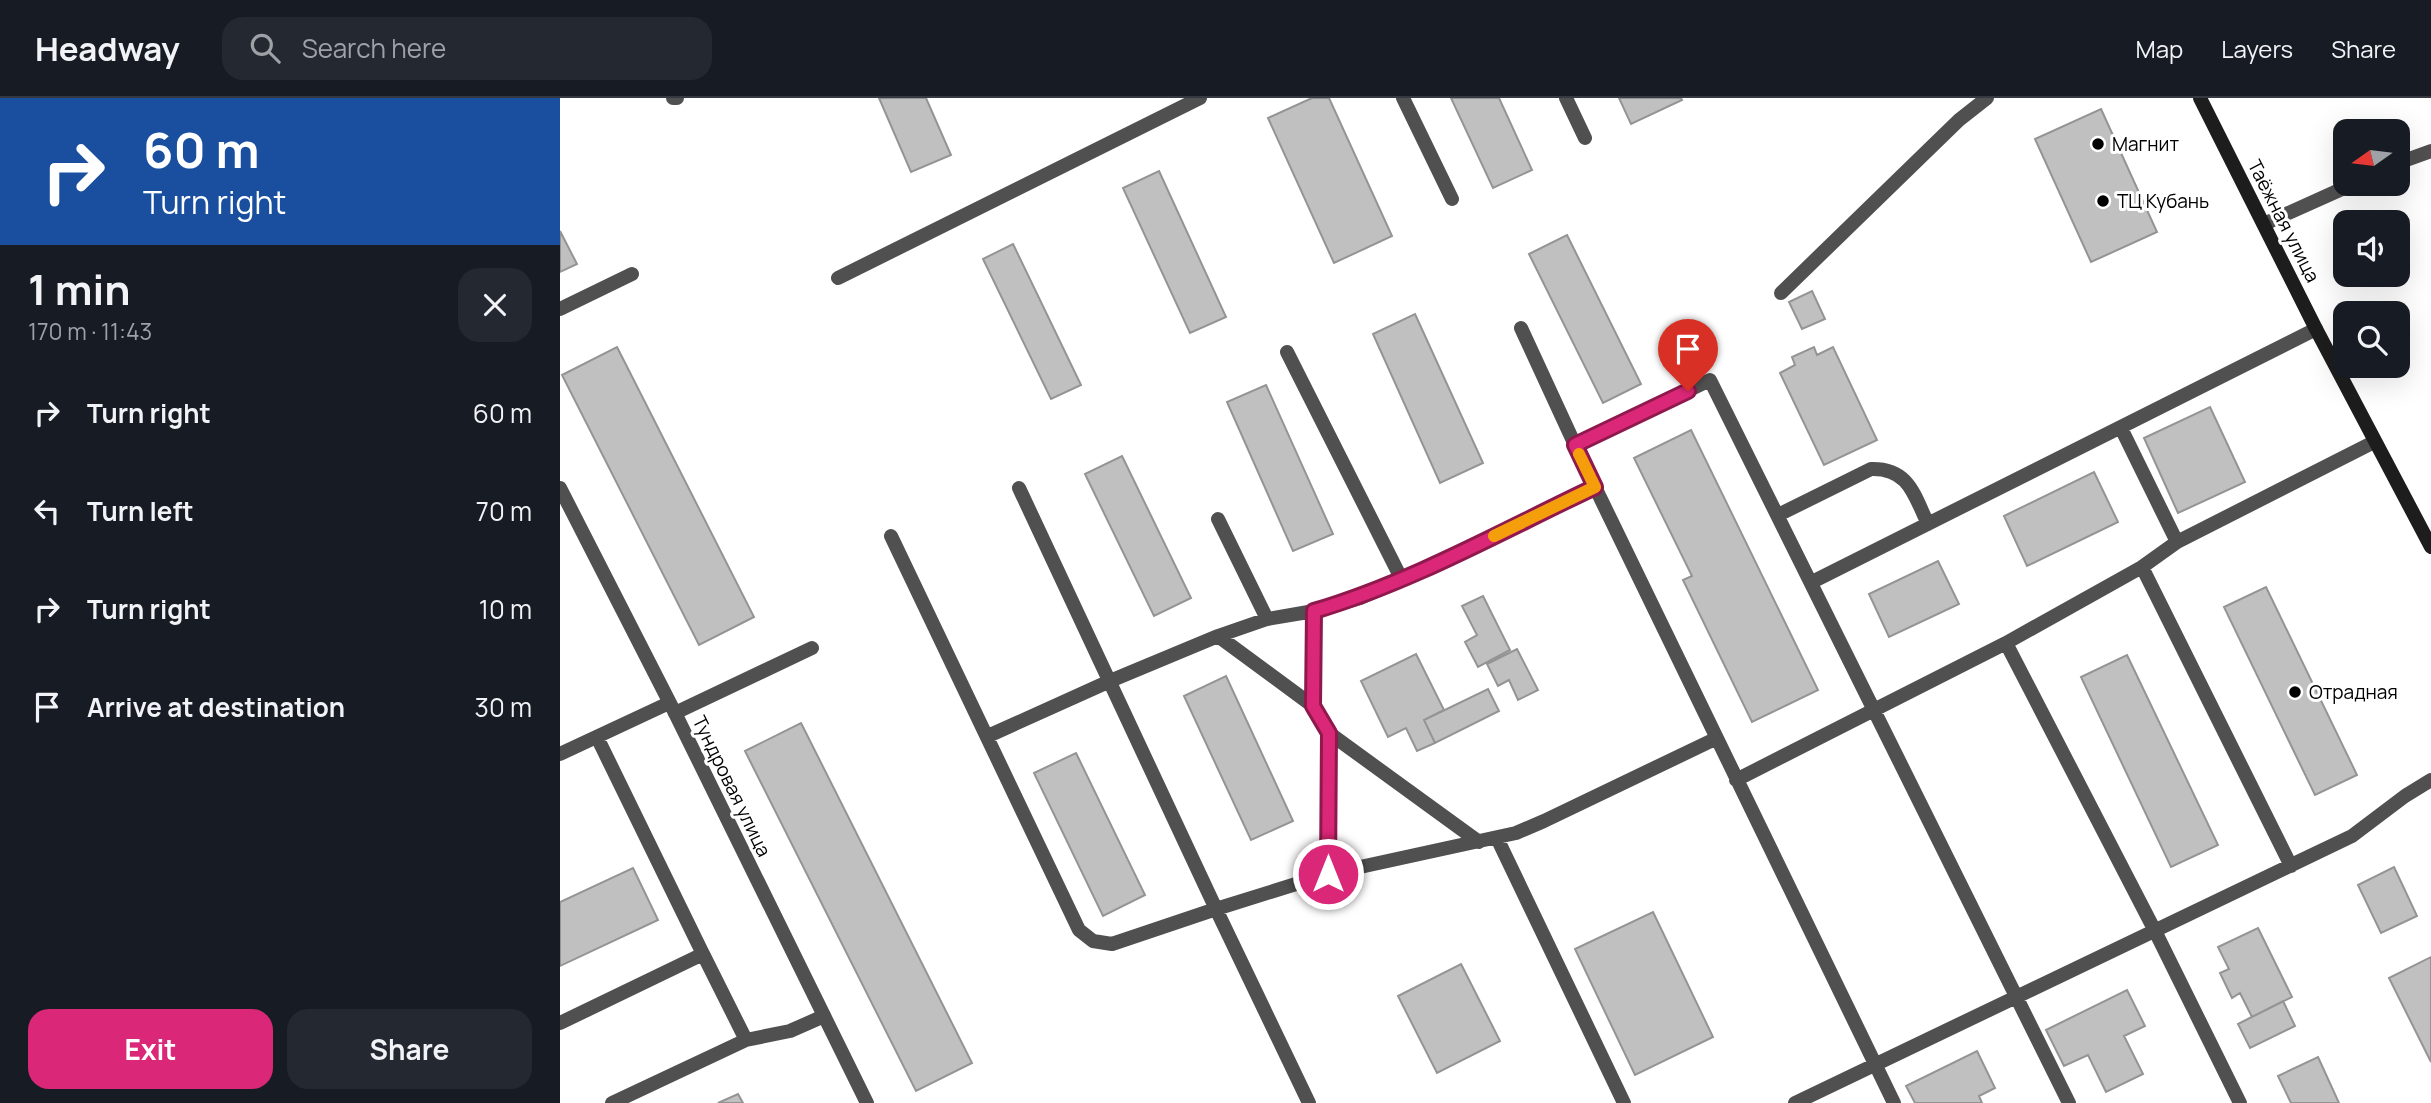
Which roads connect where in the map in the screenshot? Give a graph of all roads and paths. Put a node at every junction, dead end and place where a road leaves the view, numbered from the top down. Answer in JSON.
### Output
{"nodes":[{"id":1,"x":1200,"y":98,"type":"edge"},
{"id":2,"x":1403,"y":98,"type":"edge"},
{"id":3,"x":1566,"y":98,"type":"edge"},
{"id":4,"x":1987,"y":98,"type":"edge"},
{"id":5,"x":2200,"y":98,"type":"edge"},
{"id":6,"x":1585,"y":138,"type":"dead end"},
{"id":7,"x":2431,"y":151,"type":"edge"},
{"id":8,"x":2410,"y":159,"type":"edge"},
{"id":9,"x":2333,"y":193,"type":"edge"},
{"id":10,"x":1452,"y":199,"type":"dead end"},
{"id":11,"x":2264,"y":224,"type":"junction"},
{"id":12,"x":632,"y":274,"type":"dead end"},
{"id":13,"x":838,"y":278,"type":"dead end"},
{"id":14,"x":1781,"y":293,"type":"dead end"},
{"id":15,"x":560,"y":309,"type":"edge"},
{"id":16,"x":1521,"y":328,"type":"dead end"},
{"id":17,"x":2316,"y":329,"type":"junction"},
{"id":18,"x":1287,"y":352,"type":"dead end"},
{"id":19,"x":2121,"y":428,"type":"junction"},
{"id":20,"x":2374,"y":442,"type":"junction"},
{"id":21,"x":1575,"y":445,"type":"junction"},
{"id":22,"x":1595,"y":487,"type":"junction"},
{"id":23,"x":560,"y":488,"type":"edge"},
{"id":24,"x":1019,"y":488,"type":"dead end"},
{"id":25,"x":1778,"y":515,"type":"junction"},
{"id":26,"x":1218,"y":519,"type":"dead end"},
{"id":27,"x":1928,"y":524,"type":"junction"},
{"id":28,"x":891,"y":536,"type":"dead end"},
{"id":29,"x":2177,"y":542,"type":"junction"},
{"id":30,"x":2431,"y":547,"type":"edge"},
{"id":31,"x":2142,"y":567,"type":"junction"},
{"id":32,"x":1402,"y":580,"type":"junction"},
{"id":33,"x":1812,"y":582,"type":"junction"},
{"id":34,"x":1314,"y":611,"type":"junction"},
{"id":35,"x":1266,"y":619,"type":"junction"},
{"id":36,"x":1218,"y":636,"type":"junction"},
{"id":37,"x":2006,"y":643,"type":"junction"},
{"id":38,"x":812,"y":648,"type":"dead end"},
{"id":39,"x":1110,"y":681,"type":"junction"},
{"id":40,"x":1313,"y":706,"type":"junction"},
{"id":41,"x":672,"y":708,"type":"junction"},
{"id":42,"x":1874,"y":711,"type":"junction"},
{"id":43,"x":1329,"y":733,"type":"junction"},
{"id":44,"x":988,"y":736,"type":"junction"},
{"id":45,"x":597,"y":737,"type":"junction"},
{"id":46,"x":1716,"y":739,"type":"junction"},
{"id":47,"x":560,"y":754,"type":"edge"},
{"id":48,"x":1736,"y":780,"type":"junction"},
{"id":49,"x":2431,"y":780,"type":"edge"},
{"id":50,"x":1497,"y":838,"type":"junction"},
{"id":51,"x":1479,"y":842,"type":"junction"},
{"id":52,"x":2291,"y":866,"type":"junction"},
{"id":53,"x":1328,"y":874,"type":"junction"},
{"id":54,"x":1216,"y":909,"type":"junction"},
{"id":55,"x":2155,"y":931,"type":"junction"},
{"id":56,"x":703,"y":954,"type":"junction"},
{"id":57,"x":2018,"y":997,"type":"junction"},
{"id":58,"x":824,"y":1016,"type":"junction"},
{"id":59,"x":560,"y":1023,"type":"edge"},
{"id":60,"x":746,"y":1040,"type":"junction"},
{"id":61,"x":1876,"y":1065,"type":"junction"},
{"id":62,"x":612,"y":1103,"type":"edge"},
{"id":63,"x":867,"y":1103,"type":"edge"},
{"id":64,"x":1310,"y":1103,"type":"edge"},
{"id":65,"x":1624,"y":1103,"type":"edge"},
{"id":66,"x":1795,"y":1103,"type":"edge"},
{"id":67,"x":1894,"y":1103,"type":"edge"},
{"id":68,"x":2069,"y":1103,"type":"edge"},
{"id":69,"x":2240,"y":1103,"type":"edge"}],
"edges":[{"from":1,"to":13,"type":"street"},
{"from":2,"to":10,"type":"street"},
{"from":3,"to":6,"type":"street"},
{"from":4,"to":14,"type":"street"},
{"from":5,"to":11,"type":"street","name":"Таёжная улица"},
{"from":7,"to":8,"type":"street"},
{"from":9,"to":11,"type":"street"},
{"from":11,"to":17,"type":"street","name":"Таёжная улица"},
{"from":12,"to":15,"type":"street"},
{"from":16,"to":21,"type":"street"},
{"from":17,"to":19,"type":"street"},
{"from":17,"to":20,"type":"street","name":"Таёжная улица"},
{"from":18,"to":32,"type":"street"},
{"from":19,"to":27,"type":"street"},
{"from":19,"to":29,"type":"street"},
{"from":20,"to":29,"type":"street"},
{"from":20,"to":30,"type":"street","name":"Таёжная улица"},
{"from":21,"to":22,"type":"street"},
{"from":21,"to":25,"type":"street"},
{"from":22,"to":32,"type":"street"},
{"from":22,"to":46,"type":"street"},
{"from":23,"to":41,"type":"street","name":"Тундровая улица"},
{"from":24,"to":39,"type":"street"},
{"from":25,"to":27,"type":"street"},
{"from":25,"to":33,"type":"street"},
{"from":26,"to":35,"type":"street"},
{"from":27,"to":33,"type":"street"},
{"from":28,"to":44,"type":"street"},
{"from":29,"to":31,"type":"street"},
{"from":31,"to":37,"type":"street"},
{"from":31,"to":52,"type":"street"},
{"from":32,"to":34,"type":"street"},
{"from":33,"to":42,"type":"street"},
{"from":34,"to":35,"type":"street"},
{"from":34,"to":40,"type":"street"},
{"from":35,"to":36,"type":"street"},
{"from":36,"to":39,"type":"street"},
{"from":36,"to":40,"type":"street"},
{"from":37,"to":42,"type":"street"},
{"from":37,"to":55,"type":"street"},
{"from":38,"to":41,"type":"street"},
{"from":39,"to":44,"type":"street"},
{"from":39,"to":54,"type":"street"},
{"from":40,"to":43,"type":"street"},
{"from":41,"to":45,"type":"street"},
{"from":41,"to":58,"type":"street","name":"Тундровая улица"},
{"from":42,"to":48,"type":"street"},
{"from":42,"to":57,"type":"street"},
{"from":43,"to":51,"type":"street"},
{"from":43,"to":53,"type":"street"},
{"from":44,"to":54,"type":"street"},
{"from":45,"to":47,"type":"street"},
{"from":45,"to":56,"type":"street"},
{"from":46,"to":48,"type":"street"},
{"from":46,"to":50,"type":"street"},
{"from":48,"to":61,"type":"street"},
{"from":49,"to":52,"type":"street"},
{"from":50,"to":51,"type":"street"},
{"from":50,"to":65,"type":"street"},
{"from":51,"to":53,"type":"street"},
{"from":52,"to":55,"type":"street"},
{"from":53,"to":54,"type":"street"},
{"from":54,"to":64,"type":"street"},
{"from":55,"to":57,"type":"street"},
{"from":55,"to":69,"type":"street"},
{"from":56,"to":59,"type":"street"},
{"from":56,"to":60,"type":"street"},
{"from":57,"to":61,"type":"street"},
{"from":57,"to":68,"type":"street"},
{"from":58,"to":60,"type":"street"},
{"from":58,"to":63,"type":"street","name":"Тундровая улица"},
{"from":60,"to":62,"type":"street"},
{"from":61,"to":66,"type":"street"},
{"from":61,"to":67,"type":"street"}]}
